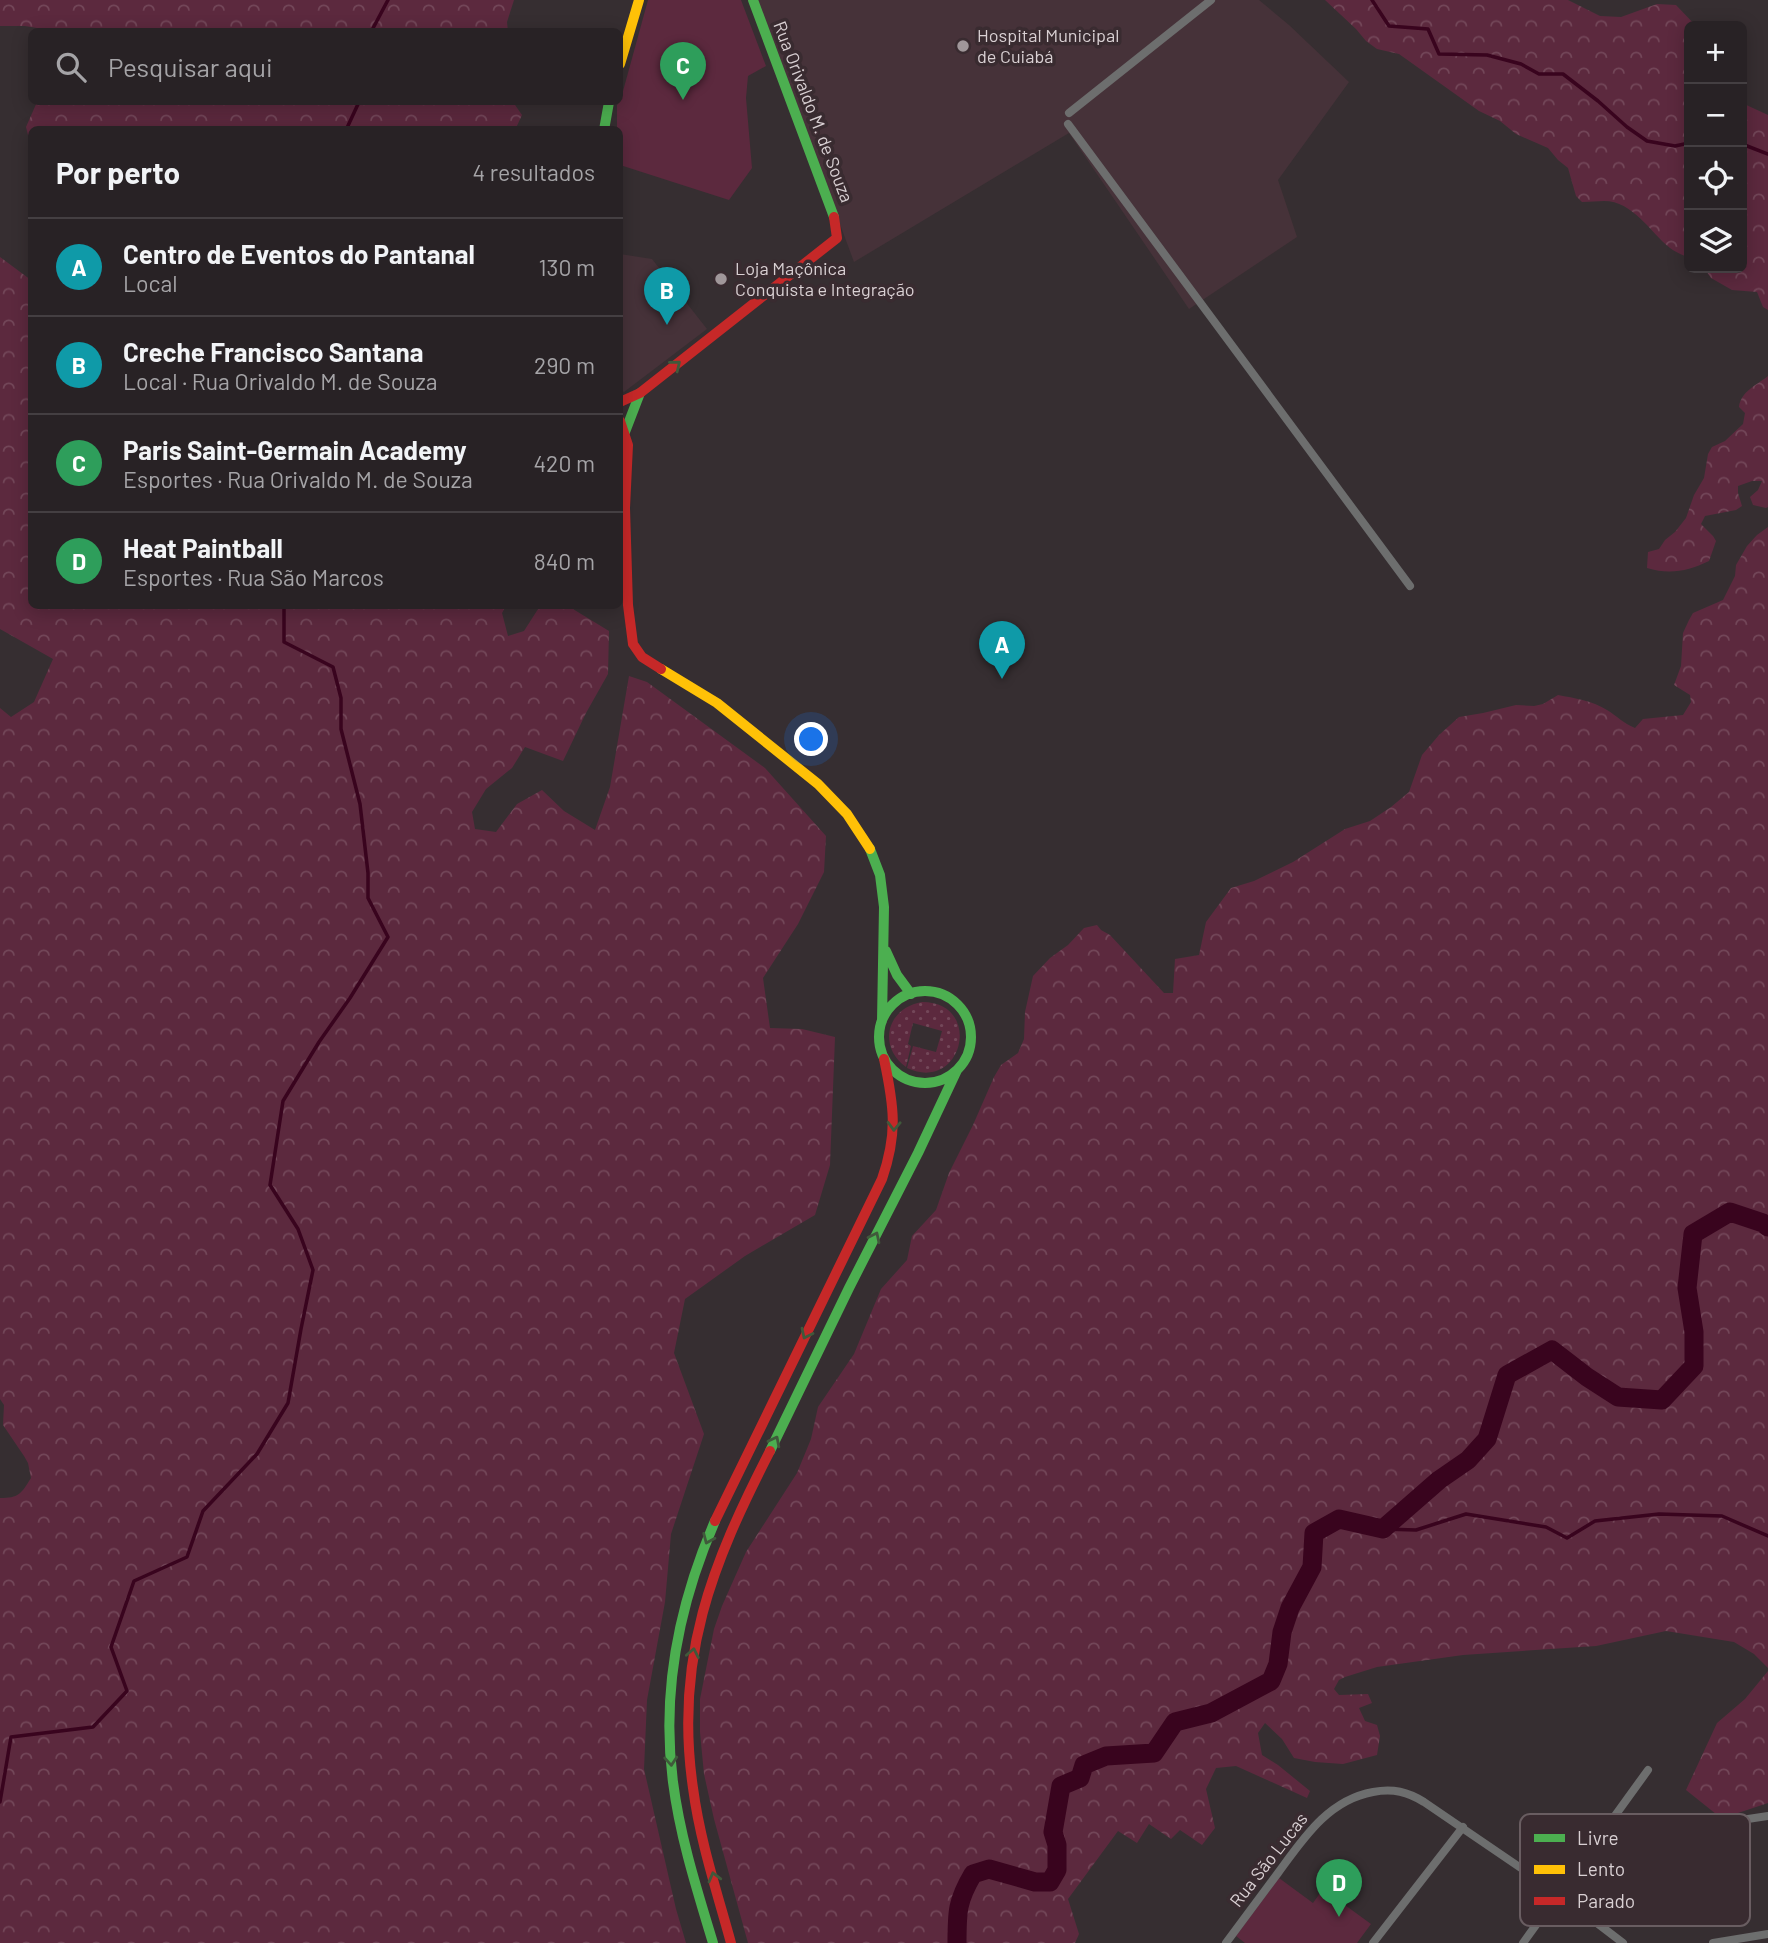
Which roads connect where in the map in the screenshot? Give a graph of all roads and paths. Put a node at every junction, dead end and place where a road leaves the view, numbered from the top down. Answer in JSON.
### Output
{"nodes":[{"id":1,"x":639,"y":0,"type":"edge"},
{"id":2,"x":753,"y":0,"type":"edge"},
{"id":3,"x":1211,"y":0,"type":"edge"},
{"id":4,"x":623,"y":54,"type":"edge"},
{"id":5,"x":608,"y":105,"type":"edge"},
{"id":6,"x":1069,"y":113,"type":"dead end"},
{"id":7,"x":1068,"y":124,"type":"dead end"},
{"id":8,"x":605,"y":126,"type":"edge"},
{"id":9,"x":640,"y":393,"type":"junction"},
{"id":10,"x":623,"y":401,"type":"edge"},
{"id":11,"x":623,"y":428,"type":"edge"},
{"id":12,"x":625,"y":432,"type":"junction"},
{"id":13,"x":1410,"y":586,"type":"dead end"},
{"id":14,"x":884,"y":946,"type":"junction"},
{"id":15,"x":911,"y":993,"type":"junction"},
{"id":16,"x":882,"y":1021,"type":"junction"},
{"id":17,"x":884,"y":1059,"type":"junction"},
{"id":18,"x":957,"y":1070,"type":"junction"},
{"id":19,"x":1648,"y":1770,"type":"dead end"},
{"id":20,"x":1617,"y":1814,"type":"edge"},
{"id":21,"x":1768,"y":1816,"type":"edge"},
{"id":22,"x":1750,"y":1819,"type":"edge"},
{"id":23,"x":1463,"y":1827,"type":"junction"},
{"id":24,"x":1520,"y":1867,"type":"edge"},
{"id":25,"x":1535,"y":1926,"type":"edge"},
{"id":26,"x":1601,"y":1926,"type":"edge"},
{"id":27,"x":1768,"y":1934,"type":"edge"},
{"id":28,"x":713,"y":1943,"type":"edge"},
{"id":29,"x":731,"y":1943,"type":"edge"},
{"id":30,"x":1226,"y":1943,"type":"edge"},
{"id":31,"x":1373,"y":1943,"type":"edge"},
{"id":32,"x":1522,"y":1943,"type":"edge"},
{"id":33,"x":1623,"y":1943,"type":"edge"},
{"id":34,"x":1713,"y":1943,"type":"edge"}],
"edges":[{"from":1,"to":4,"type":"main road"},
{"from":9,"to":2,"type":"main road","name":"Rua Orivaldo M. de Souza","one_way":true},
{"from":3,"to":6,"type":"street"},
{"from":5,"to":8,"type":"main road"},
{"from":7,"to":13,"type":"street"},
{"from":9,"to":10,"type":"main road","name":"Rua Orivaldo M. de Souza"},
{"from":9,"to":12,"type":"main road"},
{"from":11,"to":12,"type":"main road"},
{"from":12,"to":14,"type":"main road"},
{"from":14,"to":15,"type":"main road"},
{"from":14,"to":16,"type":"main road"},
{"from":15,"to":16,"type":"main road"},
{"from":15,"to":18,"type":"main road"},
{"from":16,"to":17,"type":"main road"},
{"from":17,"to":18,"type":"main road"},
{"from":17,"to":28,"type":"main road","one_way":true},
{"from":29,"to":18,"type":"main road","one_way":true},
{"from":19,"to":20,"type":"street"},
{"from":21,"to":22,"type":"street"},
{"from":23,"to":24,"type":"street"},
{"from":23,"to":30,"type":"street","name":"Rua São Lucas"},
{"from":23,"to":31,"type":"street"},
{"from":25,"to":32,"type":"street"},
{"from":26,"to":33,"type":"street"},
{"from":27,"to":34,"type":"street"}]}
